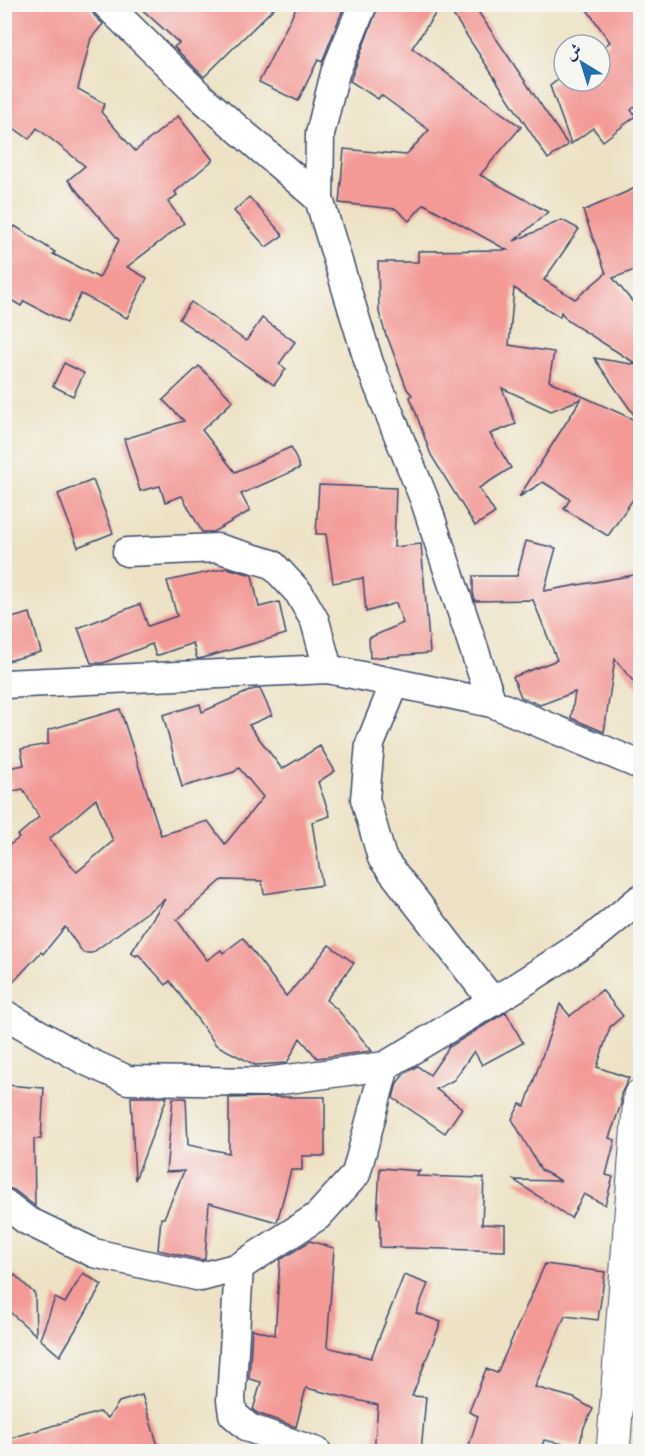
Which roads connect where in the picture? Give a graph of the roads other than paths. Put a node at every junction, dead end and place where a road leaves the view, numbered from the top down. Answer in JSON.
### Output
{"nodes":[{"id":1,"x":106,"y":4,"type":"edge"},
{"id":2,"x":363,"y":4,"type":"edge"},
{"id":3,"x":319,"y":200,"type":"junction"},
{"id":4,"x":127,"y":552,"type":"dead end"},
{"id":5,"x":328,"y":669,"type":"junction"},
{"id":6,"x":395,"y":683,"type":"junction"},
{"id":7,"x":4,"y":684,"type":"edge"},
{"id":8,"x":492,"y":703,"type":"junction"},
{"id":9,"x":640,"y":765,"type":"edge"},
{"id":10,"x":640,"y":899,"type":"edge"},
{"id":11,"x":493,"y":1002,"type":"junction"},
{"id":12,"x":4,"y":1014,"type":"edge"},
{"id":13,"x":385,"y":1065,"type":"junction"},
{"id":14,"x":640,"y":1096,"type":"edge"},
{"id":15,"x":4,"y":1203,"type":"edge"},
{"id":16,"x":239,"y":1267,"type":"junction"},
{"id":17,"x":317,"y":1452,"type":"edge"},
{"id":18,"x":613,"y":1452,"type":"edge"}],
"edges":[{"from":1,"to":3,"type":"street"},
{"from":2,"to":3,"type":"street"},
{"from":3,"to":8,"type":"street"},
{"from":4,"to":5,"type":"street"},
{"from":5,"to":6,"type":"street"},
{"from":5,"to":7,"type":"street"},
{"from":6,"to":8,"type":"street"},
{"from":6,"to":11,"type":"street"},
{"from":8,"to":9,"type":"street"},
{"from":10,"to":11,"type":"street"},
{"from":11,"to":13,"type":"street"},
{"from":12,"to":13,"type":"street"},
{"from":13,"to":16,"type":"street"},
{"from":14,"to":18,"type":"street"},
{"from":15,"to":16,"type":"street"},
{"from":16,"to":17,"type":"street"}]}
